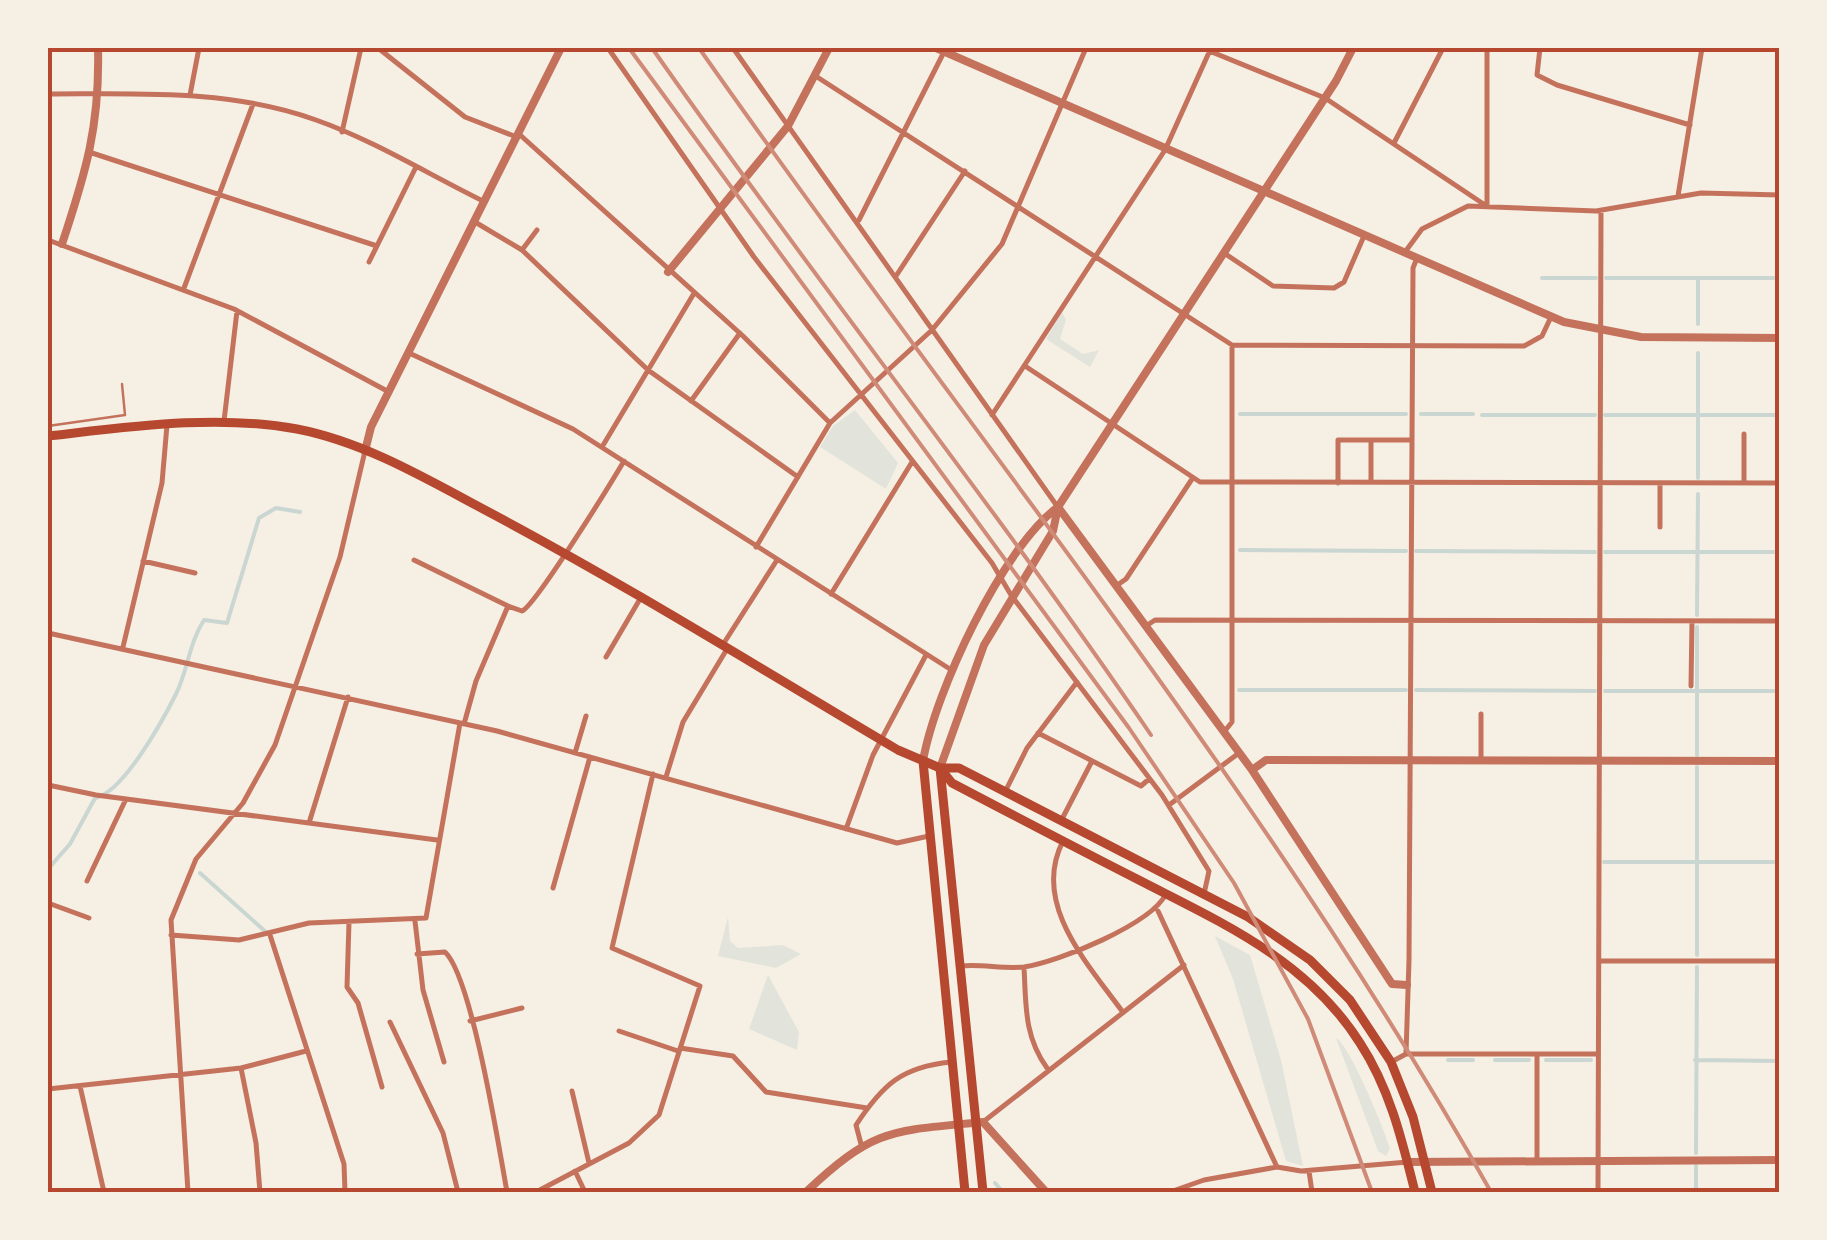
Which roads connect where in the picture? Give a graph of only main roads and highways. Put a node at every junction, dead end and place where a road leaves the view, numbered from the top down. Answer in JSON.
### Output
{"nodes":[{"id":1,"x":48,"y":436,"type":"edge"},
{"id":2,"x":923,"y":761,"type":"junction"},
{"id":3,"x":940,"y":768,"type":"junction"},
{"id":4,"x":965,"y":1192,"type":"edge"},
{"id":5,"x":982,"y":1192,"type":"edge"},
{"id":6,"x":1415,"y":1192,"type":"edge"},
{"id":7,"x":1432,"y":1192,"type":"edge"}],
"edges":[{"from":1,"to":2,"type":"main road"},
{"from":2,"to":3,"type":"main road"},
{"from":2,"to":4,"type":"main road"},
{"from":3,"to":5,"type":"main road"},
{"from":3,"to":6,"type":"main road"},
{"from":3,"to":7,"type":"main road"}]}
